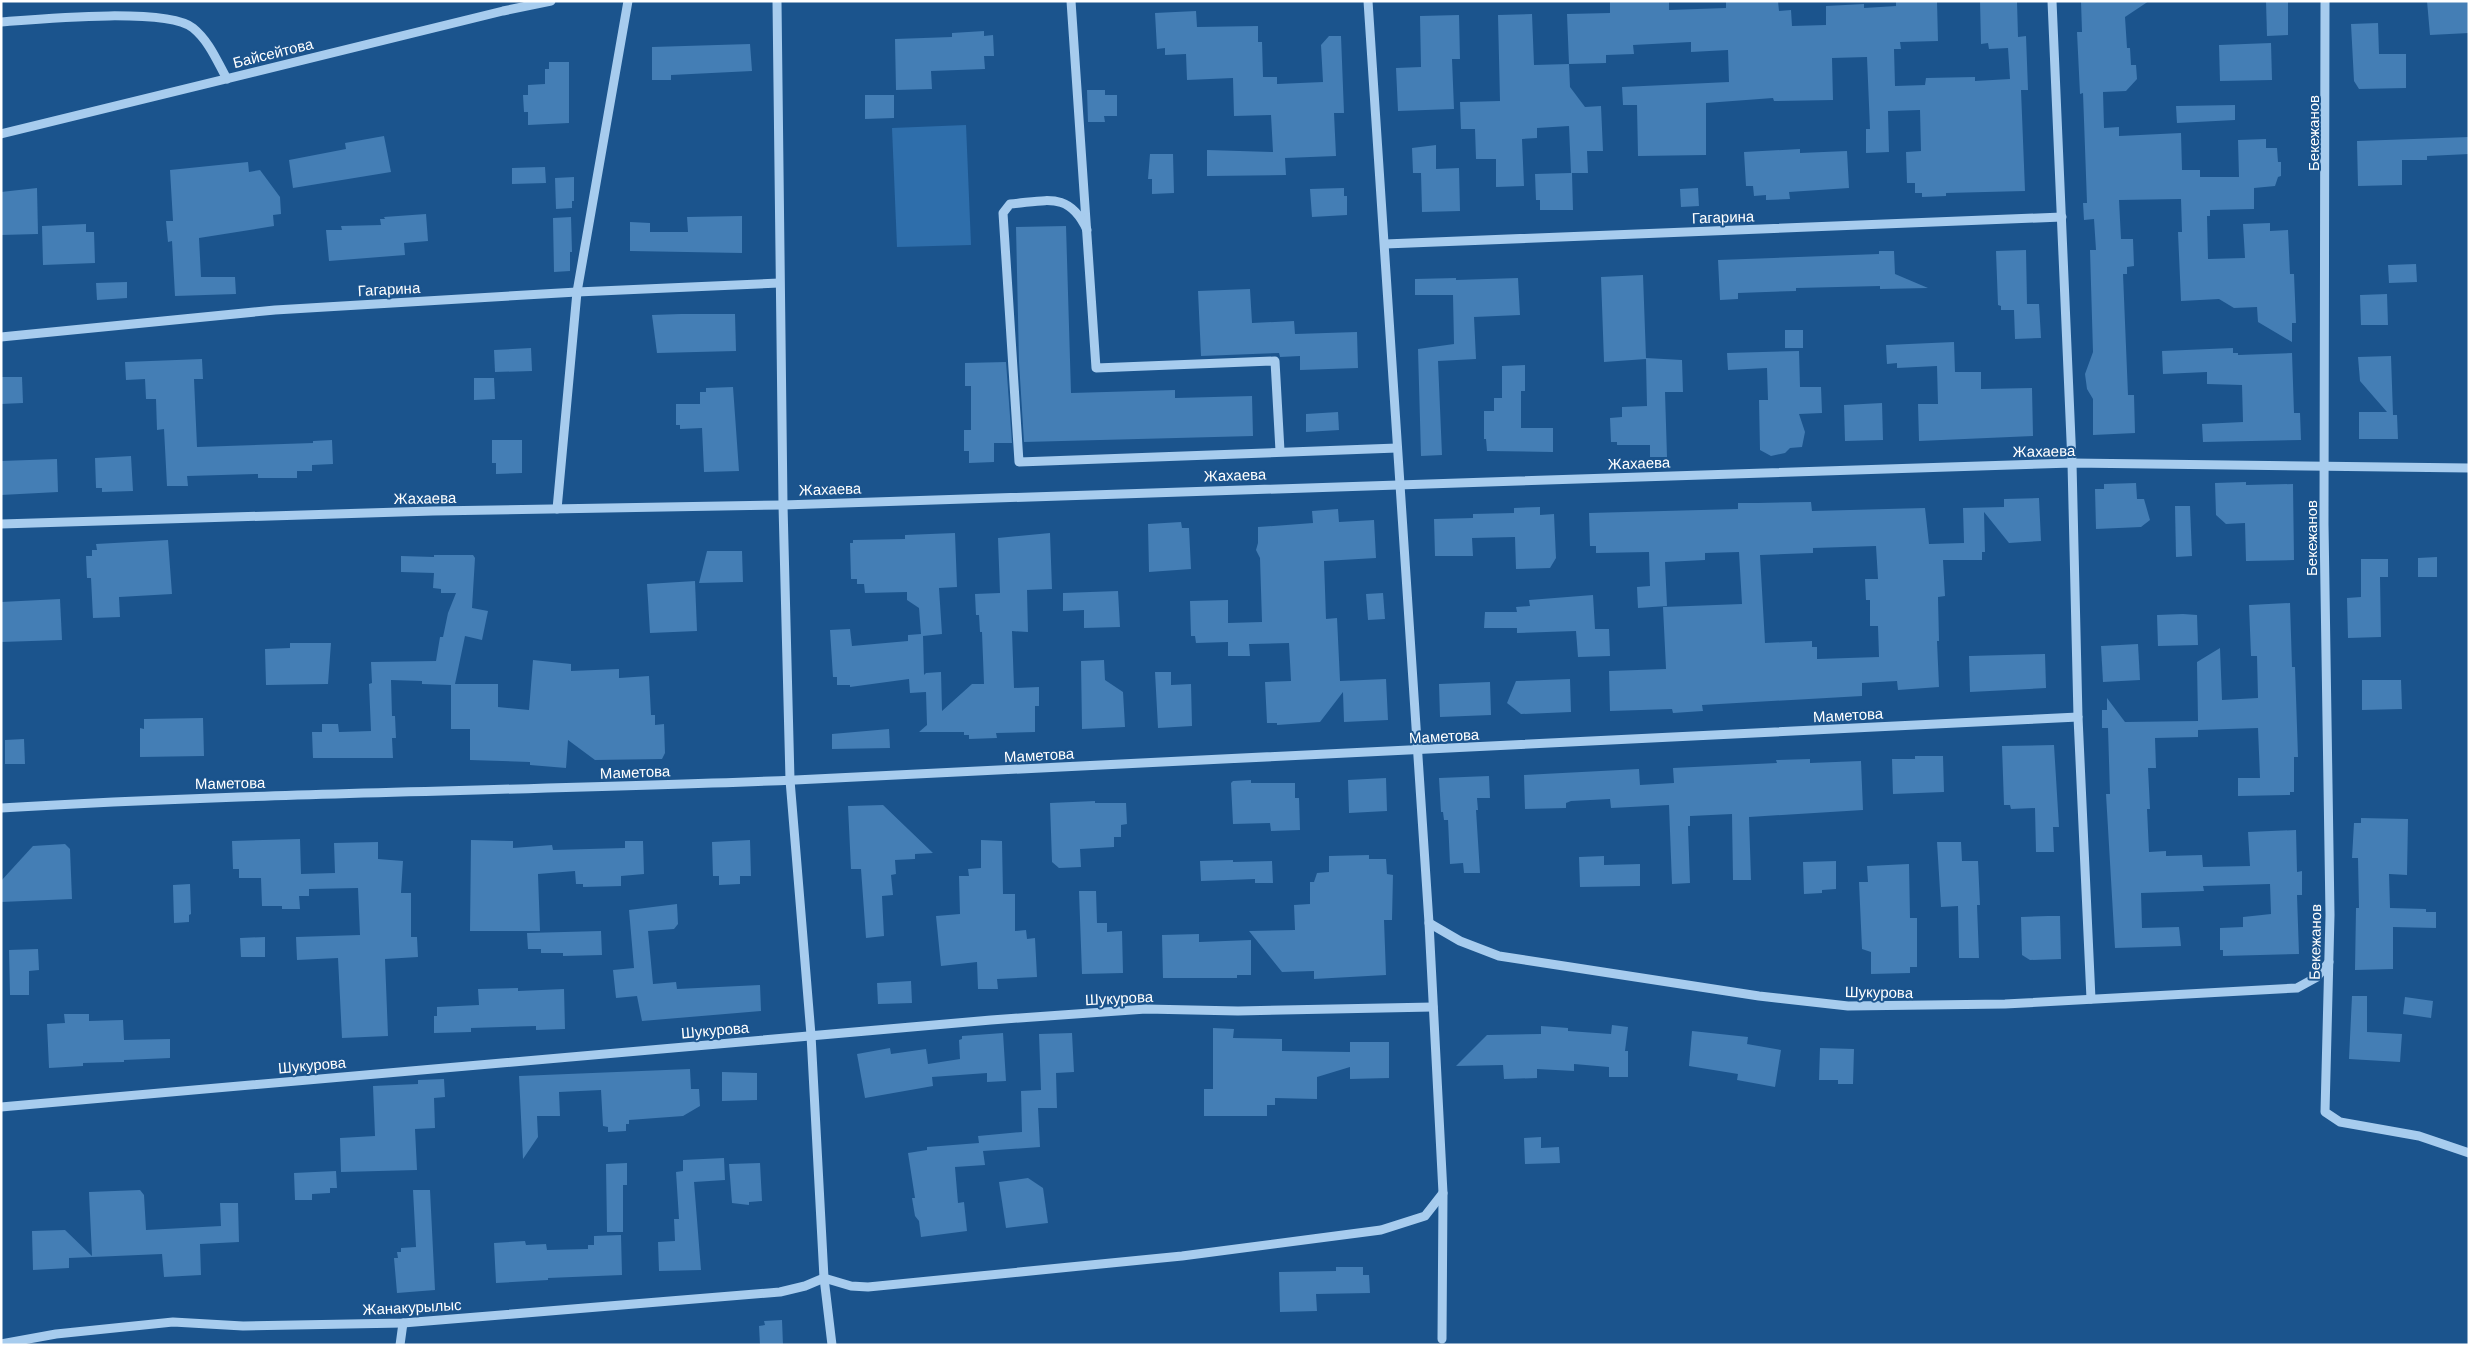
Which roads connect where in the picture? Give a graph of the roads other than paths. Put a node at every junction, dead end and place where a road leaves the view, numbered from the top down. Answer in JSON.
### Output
{"nodes":[{"id":1,"x":551,"y":1,"type":"edge"},
{"id":2,"x":628,"y":1,"type":"edge"},
{"id":3,"x":777,"y":1,"type":"edge"},
{"id":4,"x":1072,"y":1,"type":"edge"},
{"id":5,"x":1368,"y":1,"type":"edge"},
{"id":6,"x":2052,"y":1,"type":"edge"},
{"id":7,"x":2325,"y":1,"type":"edge"},
{"id":8,"x":1,"y":22,"type":"edge"},
{"id":9,"x":227,"y":79,"type":"junction"},
{"id":10,"x":1,"y":134,"type":"edge"},
{"id":11,"x":2062,"y":217,"type":"junction"},
{"id":12,"x":1087,"y":230,"type":"junction"},
{"id":13,"x":1385,"y":244,"type":"junction"},
{"id":14,"x":780,"y":283,"type":"junction"},
{"id":15,"x":578,"y":292,"type":"junction"},
{"id":16,"x":1,"y":336,"type":"edge"},
{"id":17,"x":1397,"y":448,"type":"junction"},
{"id":18,"x":1280,"y":451,"type":"junction"},
{"id":19,"x":2072,"y":463,"type":"junction"},
{"id":20,"x":2326,"y":467,"type":"junction"},
{"id":21,"x":2469,"y":468,"type":"edge"},
{"id":22,"x":1401,"y":484,"type":"junction"},
{"id":23,"x":783,"y":504,"type":"junction"},
{"id":24,"x":557,"y":509,"type":"junction"},
{"id":25,"x":1,"y":524,"type":"edge"},
{"id":26,"x":2078,"y":717,"type":"junction"},
{"id":27,"x":1418,"y":751,"type":"junction"},
{"id":28,"x":790,"y":780,"type":"junction"},
{"id":29,"x":1,"y":808,"type":"edge"},
{"id":30,"x":1429,"y":923,"type":"junction"},
{"id":31,"x":2329,"y":962,"type":"junction"},
{"id":32,"x":2091,"y":999,"type":"junction"},
{"id":33,"x":1433,"y":1007,"type":"junction"},
{"id":34,"x":811,"y":1034,"type":"junction"},
{"id":35,"x":1,"y":1108,"type":"edge"},
{"id":36,"x":2469,"y":1153,"type":"edge"},
{"id":37,"x":1443,"y":1193,"type":"junction"},
{"id":38,"x":824,"y":1278,"type":"junction"},
{"id":39,"x":402,"y":1323,"type":"junction"},
{"id":40,"x":1442,"y":1339,"type":"dead end"},
{"id":41,"x":1,"y":1344,"type":"edge"},
{"id":42,"x":400,"y":1345,"type":"edge"},
{"id":43,"x":832,"y":1345,"type":"edge"}],
"edges":[{"from":1,"to":9,"type":"street","name":"Байсейтова"},
{"from":2,"to":15,"type":"street"},
{"from":3,"to":14,"type":"street"},
{"from":4,"to":12,"type":"street"},
{"from":5,"to":13,"type":"street"},
{"from":6,"to":11,"type":"street"},
{"from":7,"to":20,"type":"street","name":"Бекежанов"},
{"from":8,"to":9,"type":"street"},
{"from":9,"to":10,"type":"street","name":"Байсейтова"},
{"from":11,"to":13,"type":"street","name":"Гагарина"},
{"from":11,"to":19,"type":"street"},
{"from":12,"to":18,"type":"street"},
{"from":12,"to":18,"type":"street"},
{"from":13,"to":17,"type":"street"},
{"from":14,"to":15,"type":"street","name":"Гагарина"},
{"from":14,"to":23,"type":"street"},
{"from":15,"to":16,"type":"street","name":"Гагарина"},
{"from":15,"to":24,"type":"street"},
{"from":17,"to":18,"type":"street"},
{"from":17,"to":22,"type":"street"},
{"from":19,"to":20,"type":"street","name":"Жахаева"},
{"from":19,"to":22,"type":"street","name":"Жахаева"},
{"from":19,"to":26,"type":"street"},
{"from":20,"to":21,"type":"street","name":"Жахаева"},
{"from":20,"to":31,"type":"street","name":"Бекежанов"},
{"from":22,"to":23,"type":"street","name":"Жахаева"},
{"from":22,"to":27,"type":"street"},
{"from":23,"to":24,"type":"street","name":"Жахаева"},
{"from":23,"to":28,"type":"street"},
{"from":24,"to":25,"type":"street","name":"Жахаева"},
{"from":26,"to":27,"type":"street","name":"Маметова"},
{"from":26,"to":32,"type":"street"},
{"from":27,"to":28,"type":"street","name":"Маметова"},
{"from":27,"to":30,"type":"street"},
{"from":28,"to":29,"type":"street","name":"Маметова"},
{"from":28,"to":34,"type":"street"},
{"from":30,"to":32,"type":"street","name":"Шукурова"},
{"from":30,"to":33,"type":"street"},
{"from":31,"to":32,"type":"street","name":"Шукурова"},
{"from":31,"to":36,"type":"street","name":"Бекежанов"},
{"from":33,"to":34,"type":"street","name":"Шукурова"},
{"from":33,"to":37,"type":"street"},
{"from":34,"to":35,"type":"street","name":"Шукурова"},
{"from":34,"to":38,"type":"street"},
{"from":37,"to":38,"type":"street"},
{"from":37,"to":40,"type":"street"},
{"from":38,"to":39,"type":"street","name":"Жанакурылыс"},
{"from":38,"to":43,"type":"street"},
{"from":39,"to":41,"type":"street","name":"Жанакурылыс"},
{"from":39,"to":42,"type":"street"}]}
